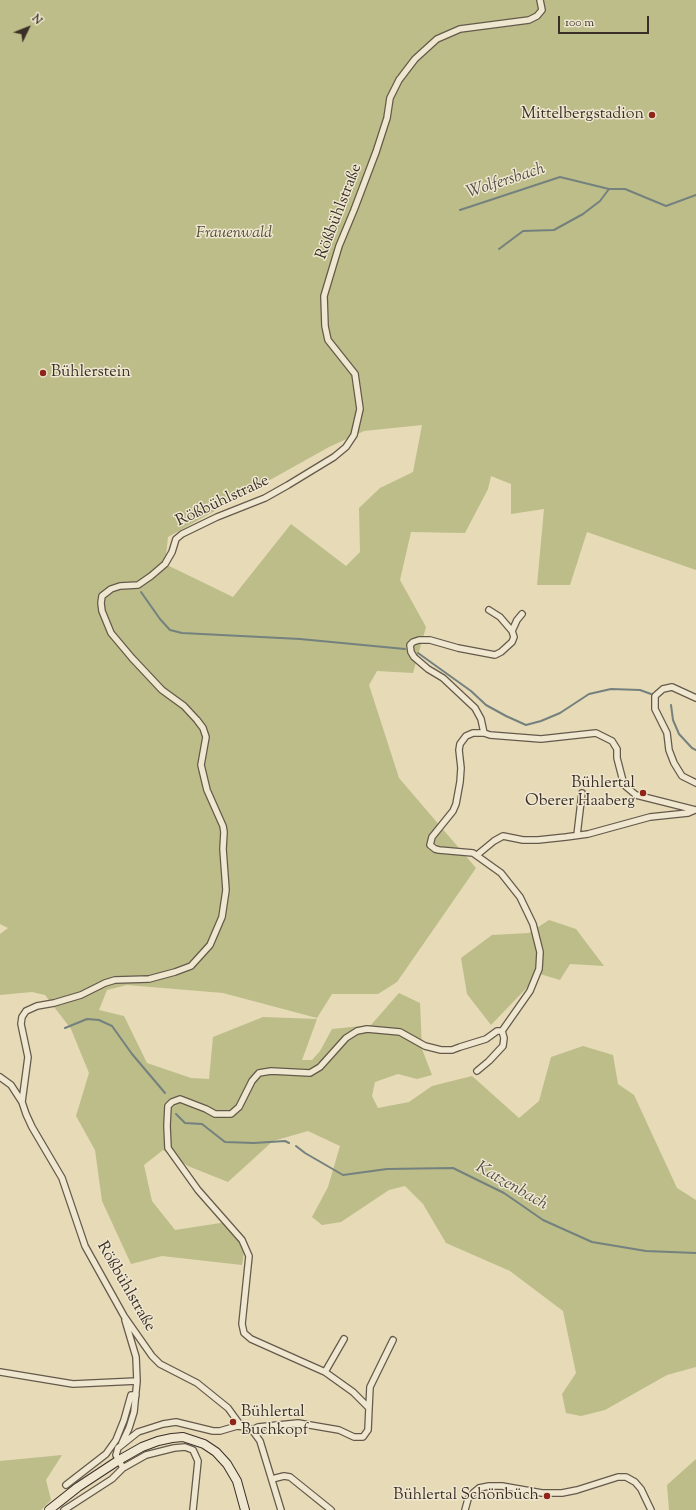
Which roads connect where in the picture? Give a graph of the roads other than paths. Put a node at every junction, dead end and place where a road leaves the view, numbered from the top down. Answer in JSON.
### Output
{"nodes":[{"id":1,"x":540,"y":0,"type":"edge"},
{"id":2,"x":489,"y":610,"type":"dead end"},
{"id":3,"x":522,"y":614,"type":"dead end"},
{"id":4,"x":512,"y":631,"type":"junction"},
{"id":5,"x":696,"y":698,"type":"edge"},
{"id":6,"x":484,"y":733,"type":"junction"},
{"id":7,"x":696,"y":783,"type":"edge"},
{"id":8,"x":582,"y":793,"type":"dead end"},
{"id":9,"x":696,"y":810,"type":"edge"},
{"id":10,"x":577,"y":835,"type":"junction"},
{"id":11,"x":477,"y":855,"type":"junction"},
{"id":12,"x":502,"y":1031,"type":"junction"},
{"id":13,"x":477,"y":1071,"type":"dead end"},
{"id":14,"x":0,"y":1076,"type":"edge"},
{"id":15,"x":22,"y":1102,"type":"junction"},
{"id":16,"x":124,"y":1316,"type":"junction"},
{"id":17,"x":344,"y":1339,"type":"dead end"},
{"id":18,"x":393,"y":1340,"type":"dead end"},
{"id":19,"x":0,"y":1372,"type":"edge"},
{"id":20,"x":325,"y":1372,"type":"junction"},
{"id":21,"x":137,"y":1381,"type":"junction"},
{"id":22,"x":136,"y":1395,"type":"junction"},
{"id":23,"x":369,"y":1408,"type":"junction"},
{"id":24,"x":241,"y":1426,"type":"junction"},
{"id":25,"x":252,"y":1430,"type":"junction"},
{"id":26,"x":118,"y":1448,"type":"junction"},
{"id":27,"x":118,"y":1460,"type":"junction"},
{"id":28,"x":123,"y":1468,"type":"junction"},
{"id":29,"x":272,"y":1479,"type":"junction"},
{"id":30,"x":66,"y":1485,"type":"dead end"},
{"id":31,"x":48,"y":1510,"type":"edge"},
{"id":32,"x":64,"y":1510,"type":"edge"},
{"id":33,"x":193,"y":1510,"type":"edge"},
{"id":34,"x":245,"y":1510,"type":"edge"},
{"id":35,"x":281,"y":1510,"type":"edge"},
{"id":36,"x":330,"y":1510,"type":"edge"},
{"id":37,"x":465,"y":1510,"type":"edge"},
{"id":38,"x":651,"y":1510,"type":"edge"}],
"edges":[{"from":1,"to":15,"type":"street","name":"Rößbühlstraße"},
{"from":2,"to":4,"type":"street"},
{"from":3,"to":4,"type":"street"},
{"from":4,"to":6,"type":"street"},
{"from":5,"to":7,"type":"street"},
{"from":6,"to":9,"type":"street"},
{"from":6,"to":11,"type":"street"},
{"from":8,"to":10,"type":"street"},
{"from":9,"to":10,"type":"street"},
{"from":10,"to":11,"type":"street"},
{"from":11,"to":12,"type":"street"},
{"from":12,"to":13,"type":"street"},
{"from":12,"to":20,"type":"street"},
{"from":14,"to":15,"type":"street","name":"Rößbühlstraße"},
{"from":15,"to":16,"type":"street","name":"Rößbühlstraße"},
{"from":16,"to":21,"type":"street"},
{"from":16,"to":24,"type":"street","name":"Rößbühlstraße"},
{"from":17,"to":20,"type":"street"},
{"from":18,"to":23,"type":"street"},
{"from":19,"to":21,"type":"street"},
{"from":20,"to":23,"type":"street"},
{"from":21,"to":22,"type":"street"},
{"from":22,"to":26,"type":"street"},
{"from":22,"to":30,"type":"street"},
{"from":23,"to":25,"type":"street"},
{"from":24,"to":25,"type":"street"},
{"from":24,"to":26,"type":"street"},
{"from":25,"to":29,"type":"street"},
{"from":26,"to":27,"type":"street"},
{"from":27,"to":28,"type":"street"},
{"from":27,"to":31,"type":"main road"},
{"from":27,"to":34,"type":"main road"},
{"from":28,"to":32,"type":"street"},
{"from":28,"to":33,"type":"street"},
{"from":29,"to":35,"type":"street"},
{"from":29,"to":36,"type":"street"},
{"from":37,"to":38,"type":"street"}]}
